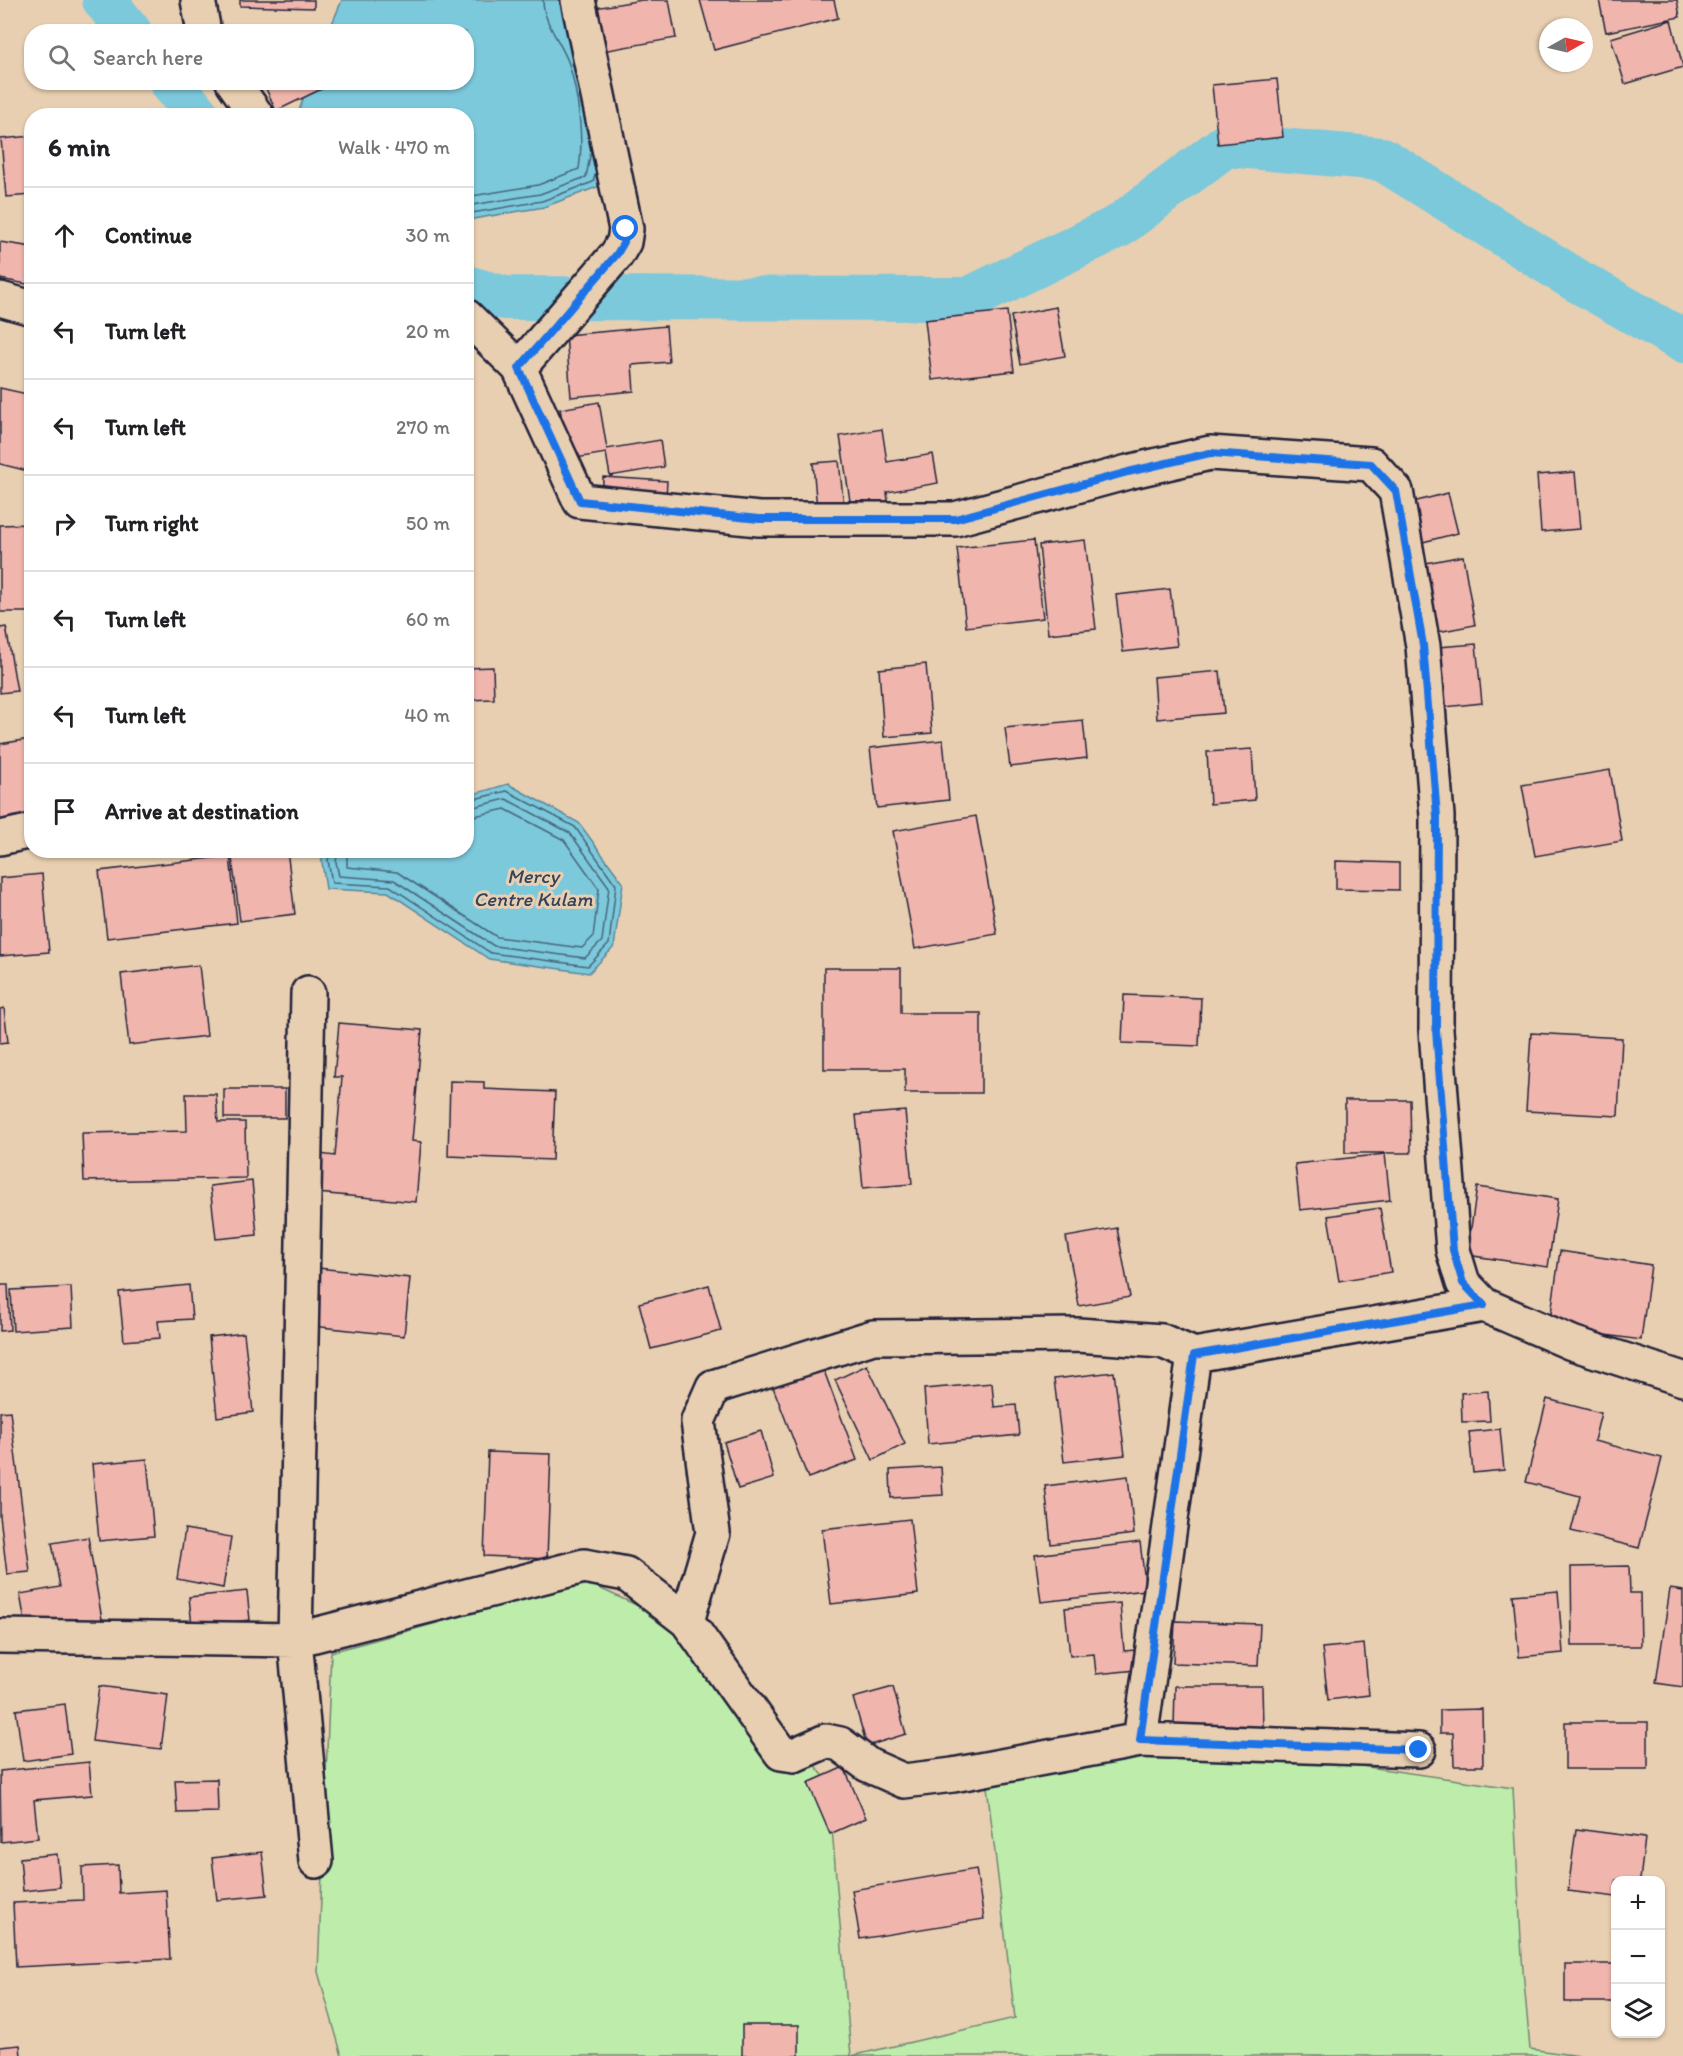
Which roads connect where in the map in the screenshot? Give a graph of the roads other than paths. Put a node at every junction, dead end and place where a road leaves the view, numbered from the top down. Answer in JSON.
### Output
{"nodes":[{"id":1,"x":198,"y":0,"type":"edge"},
{"id":2,"x":578,"y":0,"type":"edge"},
{"id":3,"x":202,"y":24,"type":"edge"},
{"id":4,"x":239,"y":90,"type":"edge"},
{"id":5,"x":251,"y":108,"type":"edge"},
{"id":6,"x":474,"y":324,"type":"edge"},
{"id":7,"x":519,"y":368,"type":"junction"},
{"id":8,"x":24,"y":833,"type":"edge"},
{"id":9,"x":0,"y":838,"type":"edge"},
{"id":10,"x":308,"y":993,"type":"dead end"},
{"id":11,"x":1484,"y":1305,"type":"junction"},
{"id":12,"x":1194,"y":1355,"type":"junction"},
{"id":13,"x":1683,"y":1379,"type":"edge"},
{"id":14,"x":687,"y":1621,"type":"junction"},
{"id":15,"x":0,"y":1636,"type":"edge"},
{"id":16,"x":295,"y":1640,"type":"junction"},
{"id":17,"x":1140,"y":1740,"type":"junction"},
{"id":18,"x":1419,"y":1750,"type":"dead end"},
{"id":19,"x":316,"y":1861,"type":"dead end"}],
"edges":[{"from":1,"to":3,"type":"street"},
{"from":2,"to":7,"type":"street"},
{"from":4,"to":5,"type":"street"},
{"from":6,"to":7,"type":"street"},
{"from":7,"to":11,"type":"street"},
{"from":8,"to":9,"type":"street"},
{"from":10,"to":16,"type":"street"},
{"from":11,"to":12,"type":"street"},
{"from":11,"to":13,"type":"street"},
{"from":12,"to":14,"type":"street"},
{"from":12,"to":17,"type":"street"},
{"from":14,"to":16,"type":"street"},
{"from":14,"to":17,"type":"street"},
{"from":15,"to":16,"type":"street"},
{"from":16,"to":19,"type":"street"},
{"from":17,"to":18,"type":"street"}]}
